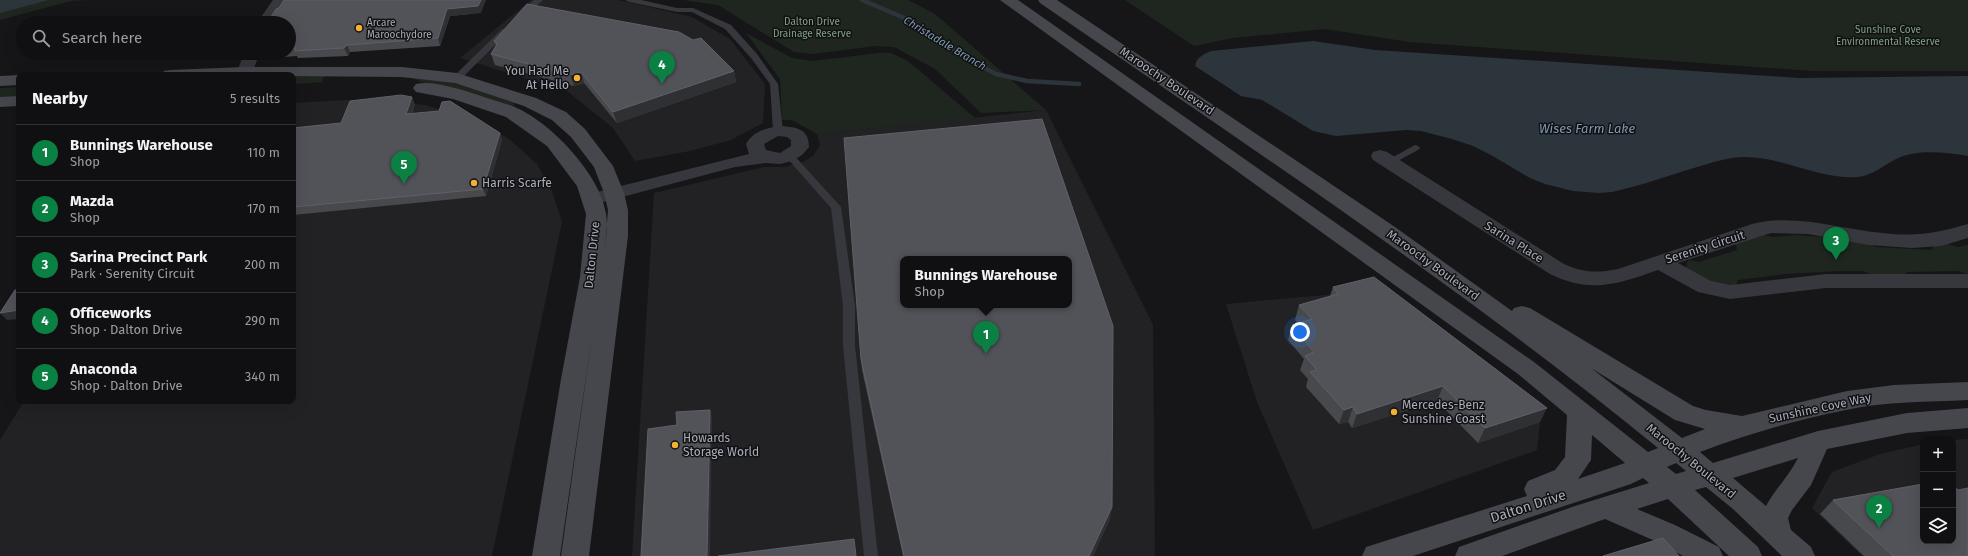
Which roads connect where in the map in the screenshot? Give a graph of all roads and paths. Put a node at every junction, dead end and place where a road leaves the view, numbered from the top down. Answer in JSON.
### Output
{"nodes":[{"id":1,"x":281,"y":0,"type":"edge"},
{"id":2,"x":539,"y":0,"type":"edge"},
{"id":3,"x":629,"y":0,"type":"edge"},
{"id":4,"x":1008,"y":0,"type":"edge"},
{"id":5,"x":1046,"y":0,"type":"edge"},
{"id":6,"x":271,"y":16,"type":"edge"},
{"id":7,"x":249,"y":60,"type":"edge"},
{"id":8,"x":244,"y":72,"type":"joint"},
{"id":9,"x":362,"y":72,"type":"junction"},
{"id":10,"x":456,"y":78,"type":"junction"},
{"id":11,"x":16,"y":80,"type":"edge"},
{"id":12,"x":0,"y":81,"type":"edge"},
{"id":13,"x":409,"y":86,"type":"junction"},
{"id":14,"x":296,"y":88,"type":"edge"},
{"id":15,"x":16,"y":101,"type":"edge"},
{"id":16,"x":0,"y":102,"type":"edge"},
{"id":17,"x":778,"y":127,"type":"junction"},
{"id":18,"x":1415,"y":148,"type":"dead end"},
{"id":19,"x":761,"y":150,"type":"junction"},
{"id":20,"x":789,"y":156,"type":"junction"},
{"id":21,"x":1384,"y":159,"type":"joint"},
{"id":22,"x":604,"y":189,"type":"junction"},
{"id":23,"x":1968,"y":231,"type":"edge"},
{"id":24,"x":1388,"y":232,"type":"junction"},
{"id":25,"x":1660,"y":262,"type":"junction"},
{"id":26,"x":1968,"y":281,"type":"edge"},
{"id":27,"x":1968,"y":391,"type":"edge"},
{"id":28,"x":1580,"y":411,"type":"junction"},
{"id":29,"x":1968,"y":418,"type":"edge"},
{"id":30,"x":1742,"y":426,"type":"junction"},
{"id":31,"x":1818,"y":441,"type":"junction"},
{"id":32,"x":1678,"y":450,"type":"junction"},
{"id":33,"x":1645,"y":465,"type":"junction"},
{"id":34,"x":1709,"y":475,"type":"junction"},
{"id":35,"x":1672,"y":486,"type":"junction"},
{"id":36,"x":1605,"y":507,"type":"junction"},
{"id":37,"x":1780,"y":537,"type":"junction"},
{"id":38,"x":1402,"y":546,"type":"junction"},
{"id":39,"x":546,"y":556,"type":"edge"},
{"id":40,"x":575,"y":556,"type":"edge"},
{"id":41,"x":871,"y":556,"type":"edge"},
{"id":42,"x":1376,"y":556,"type":"edge"},
{"id":43,"x":1469,"y":556,"type":"edge"},
{"id":44,"x":1709,"y":556,"type":"edge"},
{"id":45,"x":1748,"y":556,"type":"edge"},
{"id":46,"x":1801,"y":556,"type":"edge"}],
"edges":[{"from":1,"to":6,"type":"street"},
{"from":2,"to":10,"type":"lane"},
{"from":3,"to":17,"type":"lane"},
{"from":4,"to":28,"type":"main road","name":"Maroochy Boulevard"},
{"from":5,"to":24,"type":"main road","name":"Maroochy Boulevard"},
{"from":7,"to":8,"type":"street"},
{"from":8,"to":9,"type":"main road","name":"Dalton Drive"},
{"from":9,"to":10,"type":"main road","name":"Dalton Drive"},
{"from":9,"to":13,"type":"main road"},
{"from":10,"to":22,"type":"main road","name":"Dalton Drive"},
{"from":11,"to":12,"type":"main road"},
{"from":13,"to":14,"type":"main road","name":"Dalton Drive"},
{"from":13,"to":22,"type":"main road","name":"Dalton Drive"},
{"from":15,"to":16,"type":"main road"},
{"from":17,"to":19,"type":"street"},
{"from":17,"to":20,"type":"street"},
{"from":18,"to":21,"type":"lane"},
{"from":19,"to":20,"type":"street"},
{"from":19,"to":22,"type":"street"},
{"from":20,"to":41,"type":"lane"},
{"from":21,"to":25,"type":"street","name":"Sarina Place"},
{"from":22,"to":39,"type":"main road","name":"Dalton Drive"},
{"from":22,"to":40,"type":"main road","name":"Dalton Drive"},
{"from":23,"to":25,"type":"street","name":"Serenity Circuit"},
{"from":24,"to":30,"type":"main road"},
{"from":24,"to":32,"type":"main road","name":"Maroochy Boulevard"},
{"from":25,"to":26,"type":"street","name":"Serenity Circuit"},
{"from":27,"to":30,"type":"main road","name":"Sunshine Cove Way"},
{"from":28,"to":33,"type":"main road","name":"Maroochy Boulevard"},
{"from":28,"to":38,"type":"main road"},
{"from":29,"to":31,"type":"main road"},
{"from":30,"to":32,"type":"main road","name":"Sunshine Cove Way"},
{"from":31,"to":34,"type":"main road"},
{"from":31,"to":37,"type":"main road"},
{"from":32,"to":33,"type":"main road","name":"Dalton Drive"},
{"from":32,"to":34,"type":"main road","name":"Maroochy Boulevard"},
{"from":33,"to":35,"type":"main road","name":"Maroochy Boulevard"},
{"from":33,"to":38,"type":"main road","name":"Dalton Drive"},
{"from":34,"to":35,"type":"main road","name":"Dalton Drive"},
{"from":34,"to":37,"type":"main road","name":"Maroochy Boulevard"},
{"from":35,"to":36,"type":"main road","name":"Dalton Drive"},
{"from":35,"to":45,"type":"main road","name":"Maroochy Boulevard"},
{"from":36,"to":43,"type":"main road","name":"Dalton Drive"},
{"from":36,"to":44,"type":"main road"},
{"from":37,"to":46,"type":"main road","name":"Maroochy Boulevard"},
{"from":38,"to":42,"type":"main road","name":"Dalton Drive"}]}
